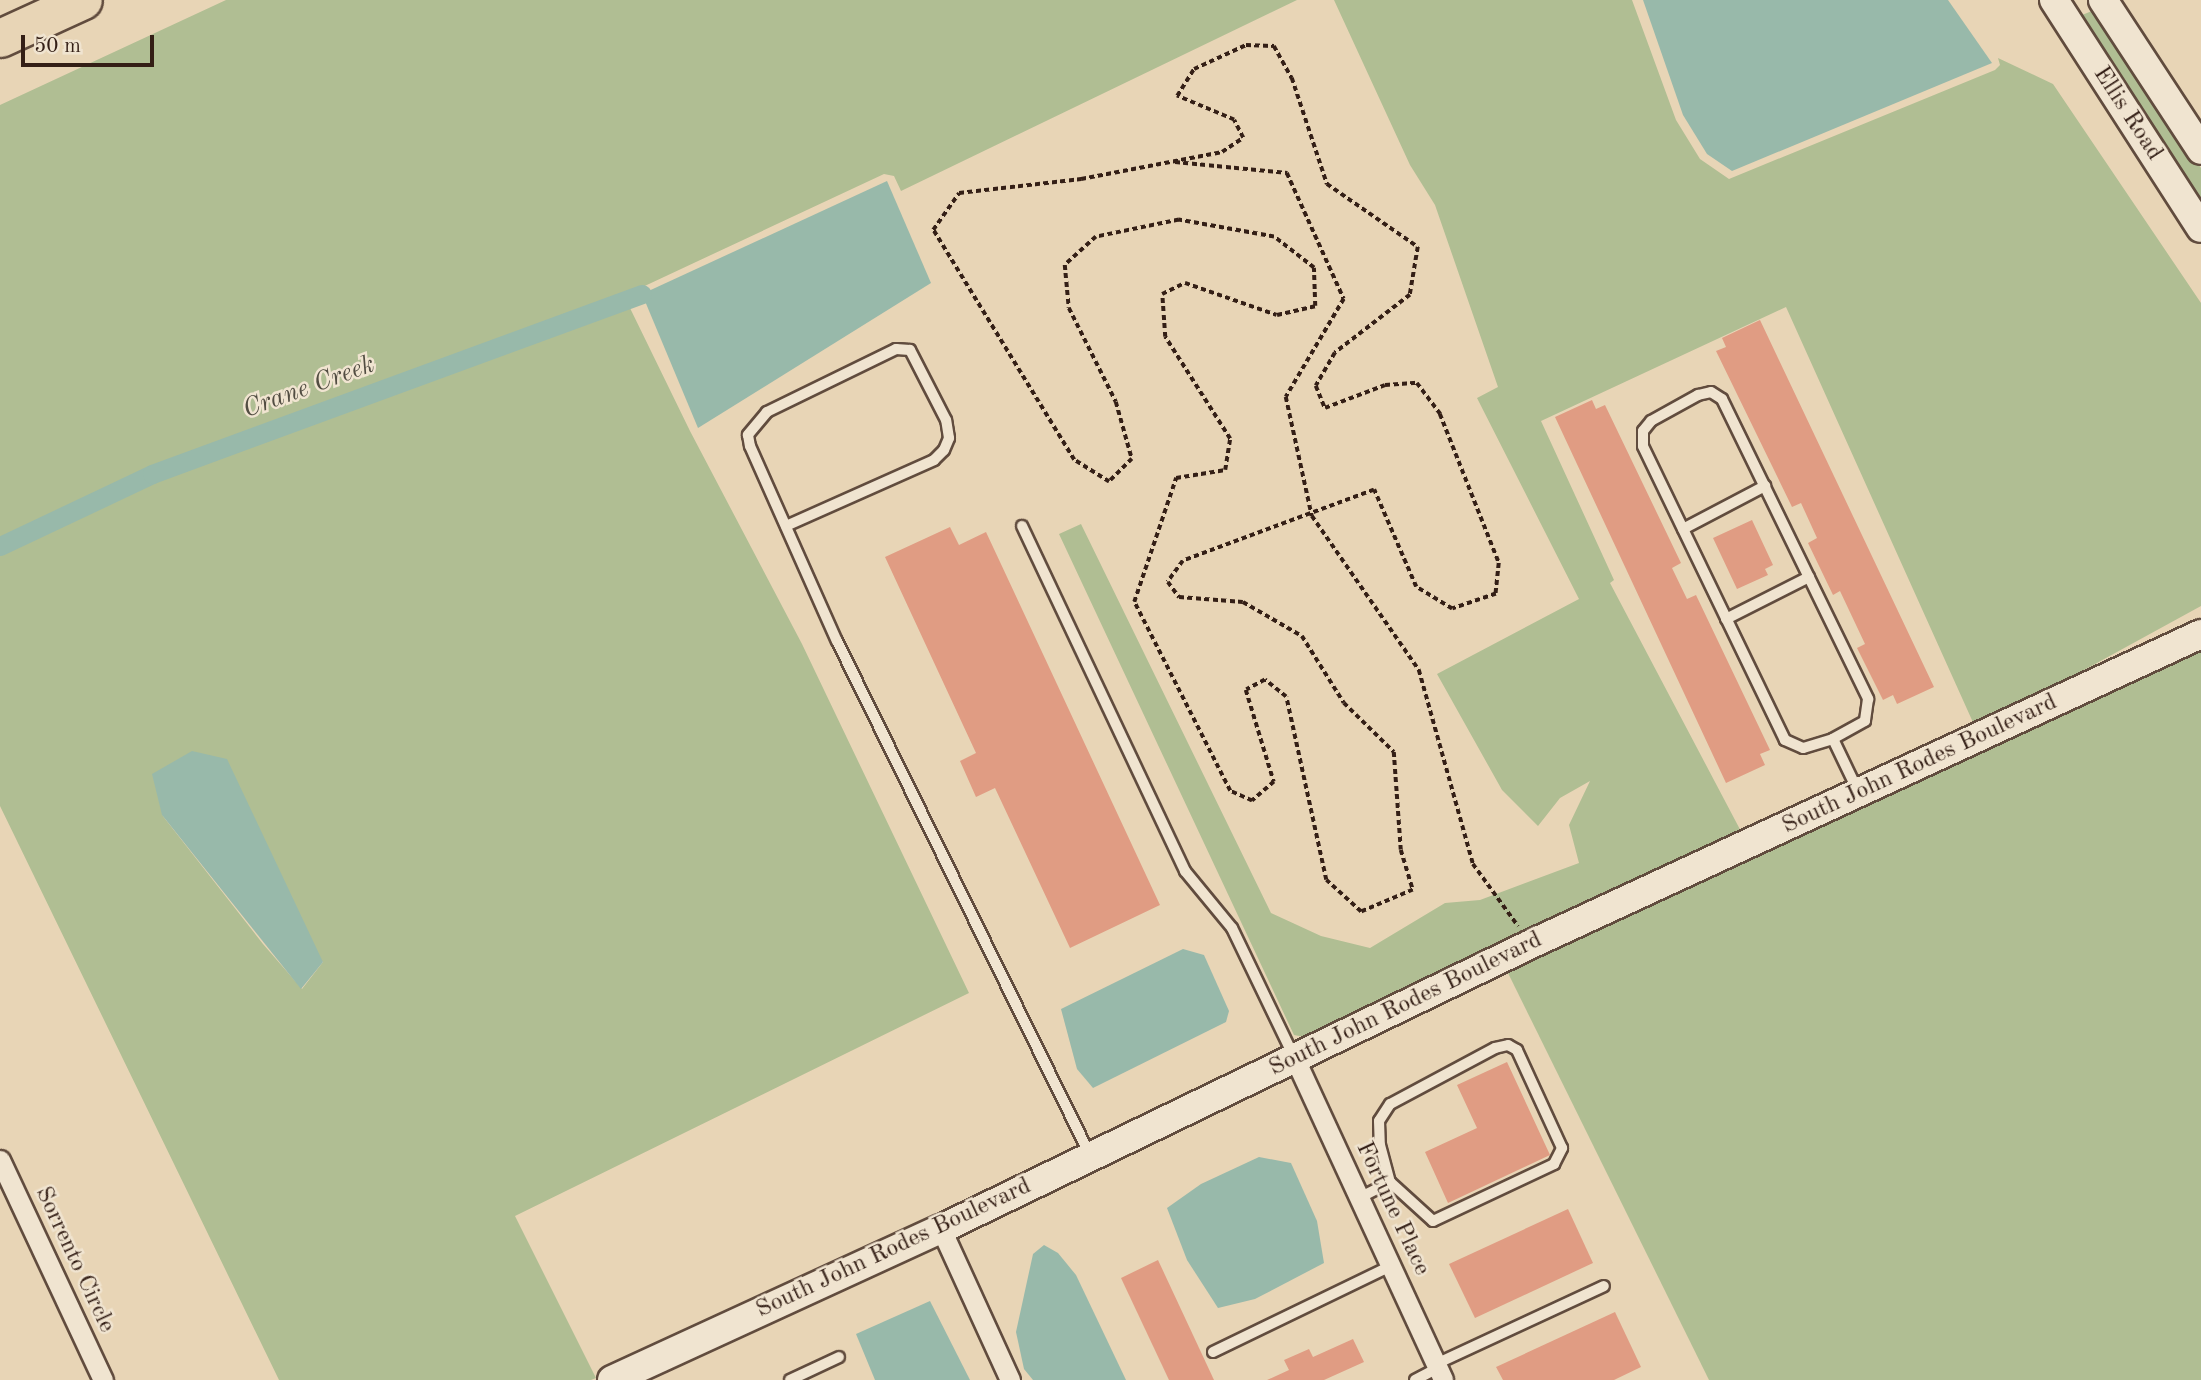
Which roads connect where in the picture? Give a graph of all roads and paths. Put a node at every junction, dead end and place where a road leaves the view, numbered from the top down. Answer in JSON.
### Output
{"nodes":[{"id":1,"x":2054,"y":0,"type":"edge"},
{"id":2,"x":2103,"y":0,"type":"edge"},
{"id":3,"x":82,"y":1,"type":"edge"},
{"id":4,"x":0,"y":38,"type":"edge"},
{"id":5,"x":2201,"y":149,"type":"edge"},
{"id":6,"x":1171,"y":161,"type":"junction"},
{"id":7,"x":2201,"y":228,"type":"edge"},
{"id":8,"x":1765,"y":486,"type":"junction"},
{"id":9,"x":1312,"y":516,"type":"junction"},
{"id":10,"x":786,"y":526,"type":"junction"},
{"id":11,"x":1022,"y":526,"type":"dead end"},
{"id":12,"x":1683,"y":528,"type":"junction"},
{"id":13,"x":1809,"y":577,"type":"junction"},
{"id":14,"x":1727,"y":619,"type":"junction"},
{"id":15,"x":2201,"y":634,"type":"edge"},
{"id":16,"x":1833,"y":739,"type":"junction"},
{"id":17,"x":1859,"y":793,"type":"junction"},
{"id":18,"x":1531,"y":944,"type":"junction"},
{"id":19,"x":1295,"y":1059,"type":"junction"},
{"id":20,"x":1090,"y":1157,"type":"junction"},
{"id":21,"x":0,"y":1160,"type":"edge"},
{"id":22,"x":1390,"y":1182,"type":"junction"},
{"id":23,"x":1359,"y":1198,"type":"junction"},
{"id":24,"x":941,"y":1229,"type":"junction"},
{"id":25,"x":1391,"y":1266,"type":"junction"},
{"id":26,"x":1604,"y":1286,"type":"dead end"},
{"id":27,"x":1213,"y":1352,"type":"dead end"},
{"id":28,"x":839,"y":1357,"type":"dead end"},
{"id":29,"x":1439,"y":1371,"type":"edge"},
{"id":30,"x":623,"y":1378,"type":"edge"},
{"id":31,"x":103,"y":1380,"type":"edge"},
{"id":32,"x":790,"y":1380,"type":"edge"},
{"id":33,"x":1010,"y":1380,"type":"edge"},
{"id":34,"x":1415,"y":1380,"type":"edge"}],
"edges":[{"from":1,"to":7,"type":"main road","name":"Ellis Road"},
{"from":2,"to":5,"type":"main road","name":"Ellis Road"},
{"from":3,"to":4,"type":"highway"},
{"from":6,"to":9,"type":"path"},
{"from":6,"to":9,"type":"path"},
{"from":6,"to":9,"type":"path"},
{"from":8,"to":12,"type":"lane"},
{"from":8,"to":12,"type":"lane"},
{"from":8,"to":13,"type":"lane"},
{"from":9,"to":18,"type":"path"},
{"from":10,"to":10,"type":"lane"},
{"from":10,"to":20,"type":"lane"},
{"from":11,"to":19,"type":"lane"},
{"from":12,"to":14,"type":"lane"},
{"from":13,"to":14,"type":"lane"},
{"from":13,"to":16,"type":"lane"},
{"from":14,"to":16,"type":"lane"},
{"from":15,"to":17,"type":"main road","name":"South John Rodes Boulevard"},
{"from":16,"to":17,"type":"lane"},
{"from":17,"to":18,"type":"main road","name":"South John Rodes Boulevard"},
{"from":18,"to":19,"type":"main road","name":"South John Rodes Boulevard"},
{"from":19,"to":20,"type":"main road","name":"South John Rodes Boulevard"},
{"from":19,"to":23,"type":"street","name":"Fortune Place"},
{"from":20,"to":24,"type":"main road","name":"South John Rodes Boulevard"},
{"from":21,"to":31,"type":"street","name":"Sorrento Circle"},
{"from":22,"to":22,"type":"lane"},
{"from":22,"to":23,"type":"lane"},
{"from":23,"to":25,"type":"street","name":"Fortune Place"},
{"from":24,"to":30,"type":"main road","name":"South John Rodes Boulevard"},
{"from":24,"to":33,"type":"street"},
{"from":25,"to":27,"type":"lane"},
{"from":25,"to":29,"type":"street","name":"Fortune Place"},
{"from":26,"to":29,"type":"lane"},
{"from":28,"to":32,"type":"lane"},
{"from":29,"to":34,"type":"lane"}]}
